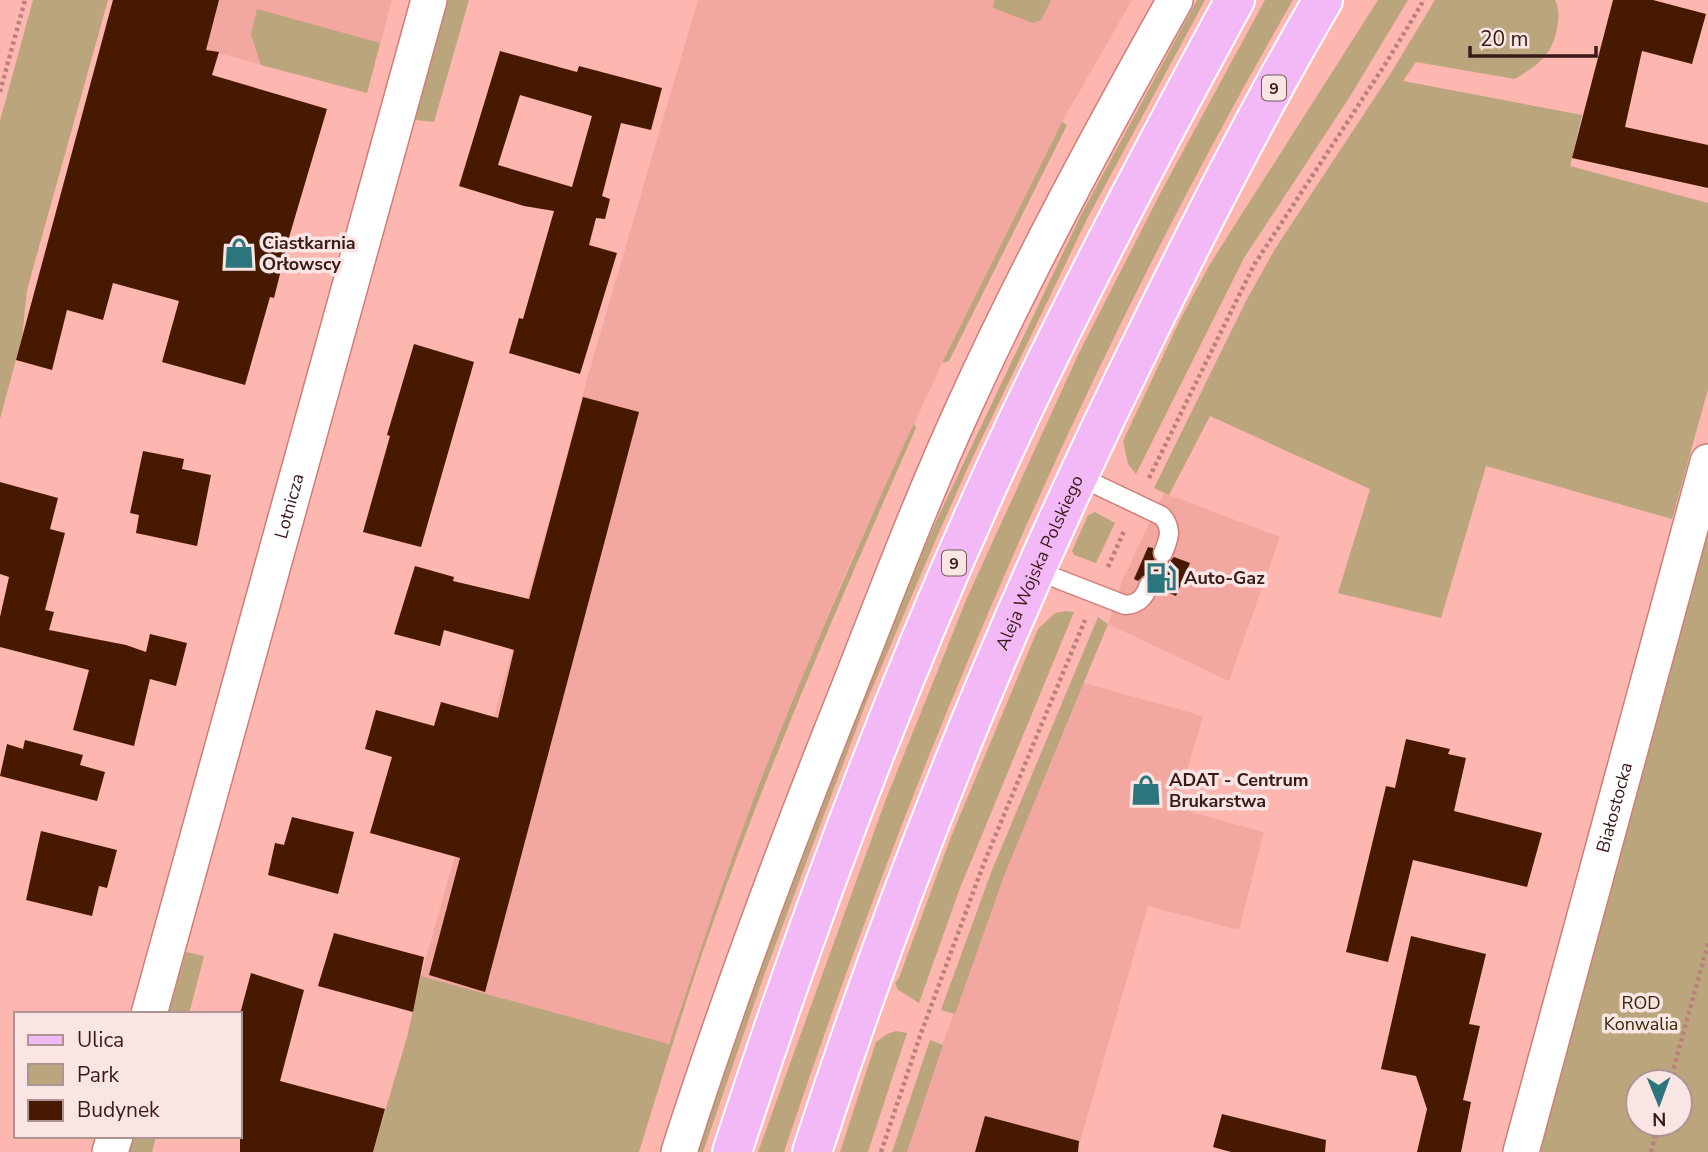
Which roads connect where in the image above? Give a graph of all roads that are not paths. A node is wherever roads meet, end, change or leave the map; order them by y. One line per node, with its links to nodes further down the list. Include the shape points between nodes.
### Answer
1 (429, 0): 10 (street, Lotnicza)
2 (1175, 0): 11 (street, via 1049,234 963,409 804,799)
3 (1235, 0): 12 (main road, 9, via 1074,306 947,579 829,870)
4 (1323, 0): 6 (main road, Aleja Wojska Polskiego / 9, via 1214,199)
5 (1708, 462): 14 (street, Białostocka)
6 (1078, 476): 7 (lane, via 1162,516 1170,538); 8 (main road, Aleja Wojska Polskiego / 9)
7 (1163, 553)
8 (1034, 570): 9 (lane, via 1125,605 1145,597); 13 (main road, Aleja Wojska Polskiego / 9, via 900,900)
9 (1149, 585)
10 (150, 1012)
11 (678, 1152)
12 (732, 1152)
13 (812, 1152)
14 (1521, 1152)

